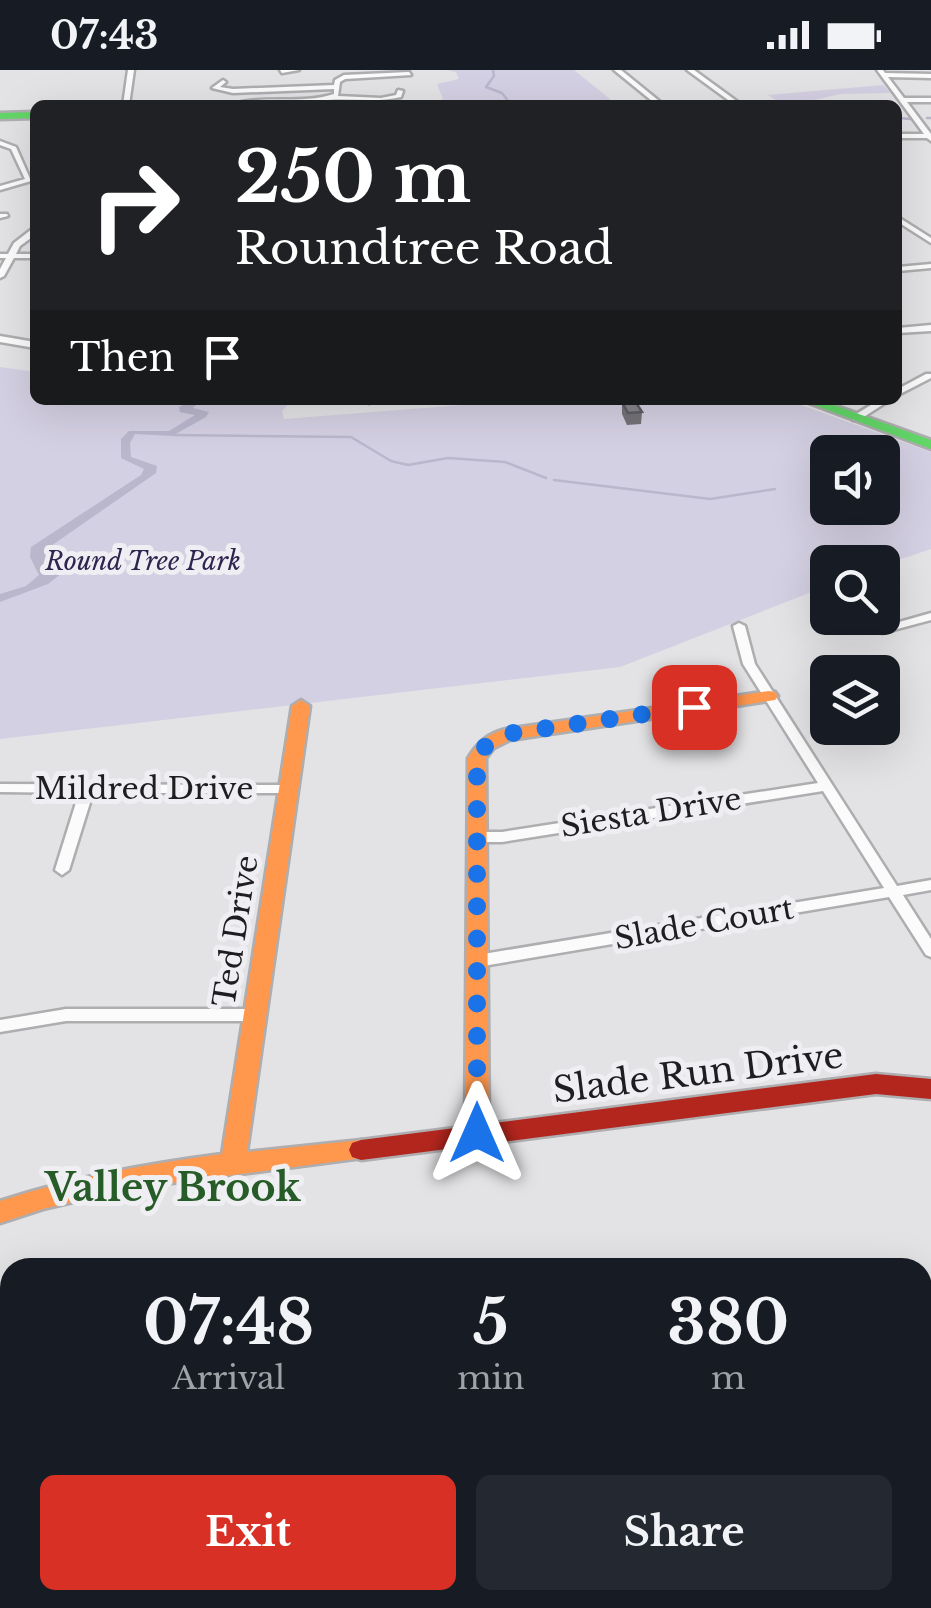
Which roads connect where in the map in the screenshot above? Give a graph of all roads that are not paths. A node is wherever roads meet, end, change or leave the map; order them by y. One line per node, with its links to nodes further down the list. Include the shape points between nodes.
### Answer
1 (131, 70): 14 (street)
2 (296, 70): 5 (street)
3 (618, 70): 16 (street)
4 (690, 70): 17 (street)
5 (284, 71): 10 (street)
6 (882, 72): 8 (street); 18 (street)
7 (409, 74): 11 (street, via 354,74 340,78)
8 (931, 76)
9 (223, 82): 10 (street, via 215,88)
10 (283, 87): 11 (street)
11 (337, 87): 13 (street)
12 (400, 91): 13 (street, via 381,100)
13 (331, 98): 15 (street)
14 (127, 100)
15 (269, 100)
16 (656, 100)
17 (732, 100)
18 (902, 100): 19 (street); 23 (street)
19 (931, 100)
20 (30, 115): 21 (street)
21 (0, 116)
22 (902, 136): 23 (street)
23 (930, 137)
24 (0, 143): 25 (street, via 14,148 30,180)
25 (0, 188)
26 (902, 222): 28 (street)
27 (30, 235): 30 (street)
28 (931, 241)
29 (0, 256): 30 (street)
30 (11, 256): 31 (street); 34 (street)
31 (30, 256)
32 (931, 266): 33 (street)
33 (902, 269)
34 (0, 276)
35 (931, 328): 36 (street)
36 (902, 330)
37 (0, 339): 38 (street)
38 (30, 344)
39 (928, 376): 40 (street)
40 (902, 390)
41 (821, 405): 43 (street)
42 (877, 405): 43 (street)
43 (856, 418): 44 (street)
44 (931, 445)
45 (931, 616): 46 (street)
46 (900, 625)
47 (739, 626): 48 (street, via 742,649)
48 (769, 696): 50 (street); 54 (street, via 495,738 477,758)
49 (301, 706): 53 (street, Ted Drive)
50 (826, 786): 54 (street, Siesta Drive); 57 (street)
51 (0, 788): 52 (street, Mildred Drive)
52 (87, 789): 53 (street, Mildred Drive); 55 (street)
53 (288, 789): 60 (street, Ted Drive)
54 (476, 837): 59 (street)
55 (62, 870)
56 (931, 885): 57 (street, Slade Court)
57 (893, 892): 58 (street); 59 (street, Slade Court)
58 (931, 951)
59 (476, 961): 63 (street)
60 (254, 1015): 61 (street, via 66,1014); 64 (street, Ted Drive)
61 (0, 1026)
62 (931, 1089): 63 (street, Slade Run Drive, via 876,1084)
63 (477, 1133): 64 (street, Slade Run Drive)
64 (233, 1166): 65 (street, Slade Run Drive, via 68,1189)
65 (0, 1212)

